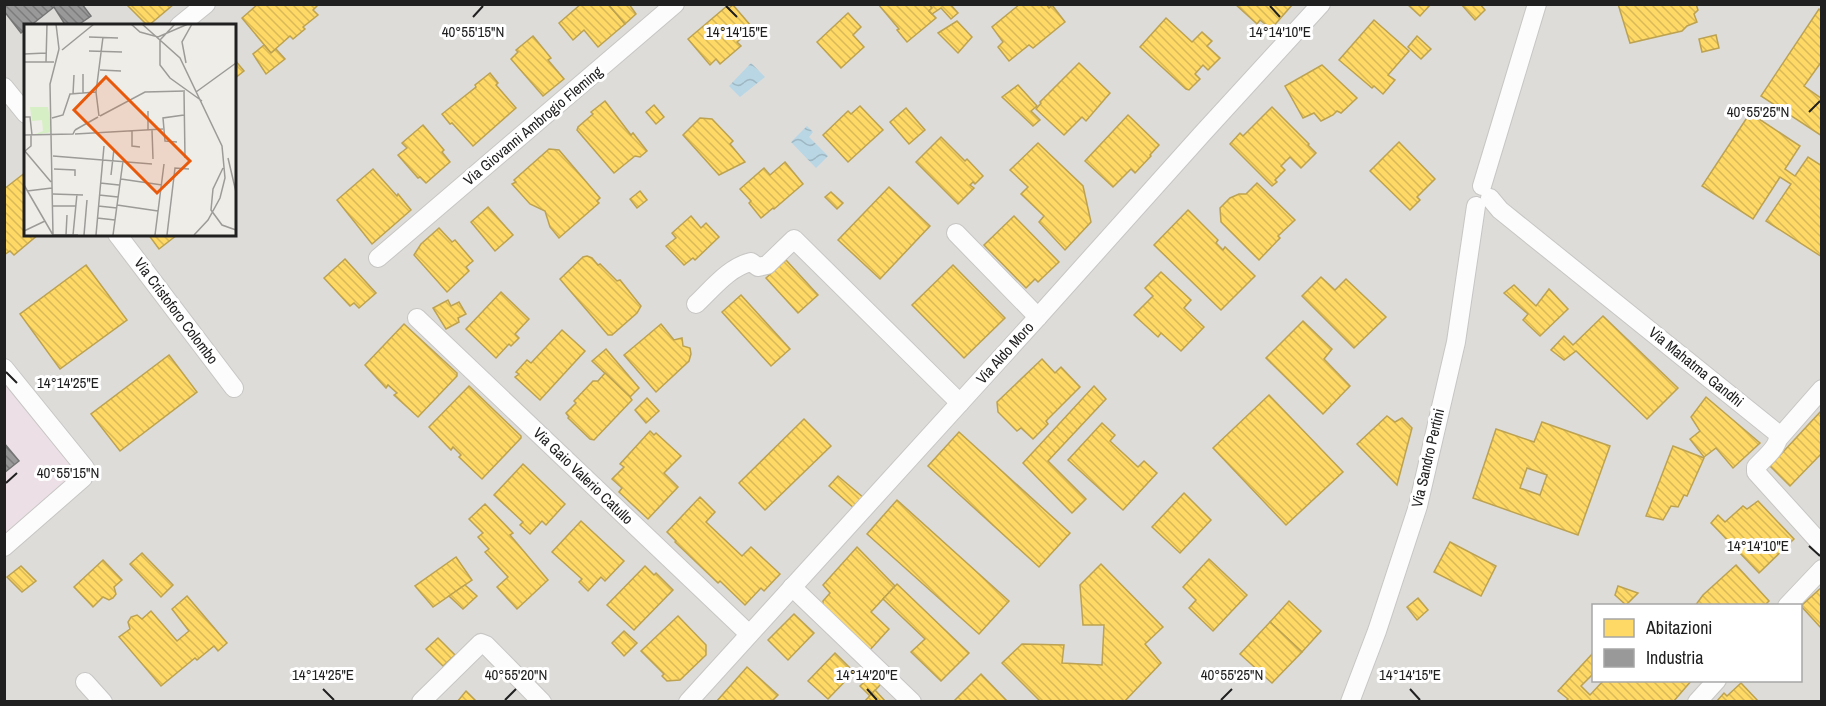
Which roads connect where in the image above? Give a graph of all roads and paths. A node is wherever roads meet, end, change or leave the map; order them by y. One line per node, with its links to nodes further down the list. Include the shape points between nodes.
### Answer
1 (206, 4): 5 (street)
2 (675, 4): 11 (street, Via Giovanni Ambrogio Fleming)
3 (1321, 4): 13 (street, Via Aldo Moro)
4 (1537, 4): 8 (street, Via Sandro Pertini)
5 (181, 24)
6 (4, 87): 7 (street)
7 (24, 112)
8 (1487, 201): 19 (street, Via Mahatma Gandhi, via 1768,425); 33 (street, Via Sandro Pertini, via 1418,506)
9 (956, 233): 13 (street)
10 (119, 236): 16 (street, Via Cristoforo Colombo)
11 (384, 252)
12 (696, 304): 18 (street, via 734,268 751,262 758,267 767,265 794,239)
13 (1038, 317): 18 (street, Via Aldo Moro)
14 (417, 318): 25 (street, Via Gaio Valerio Catullo)
15 (4, 368): 21 (street, via 85,472 83,478)
16 (234, 388)
17 (1821, 389): 19 (street)
18 (960, 403): 23 (street, Via Aldo Moro)
19 (1779, 438): 20 (street, via 1756,472)
20 (1821, 545)
21 (4, 547)
22 (1821, 569): 24 (street)
23 (792, 587): 25 (street, Via Aldo Moro); 32 (street)
24 (1789, 604)
25 (749, 634): 31 (street, Via Aldo Moro)
26 (85, 682): 28 (street)
27 (1716, 682): 34 (street)
28 (103, 702)
29 (421, 702): 30 (street, via 480,643)
30 (542, 702)
31 (688, 702)
32 (912, 702)
33 (1350, 702)
34 (1697, 702)

